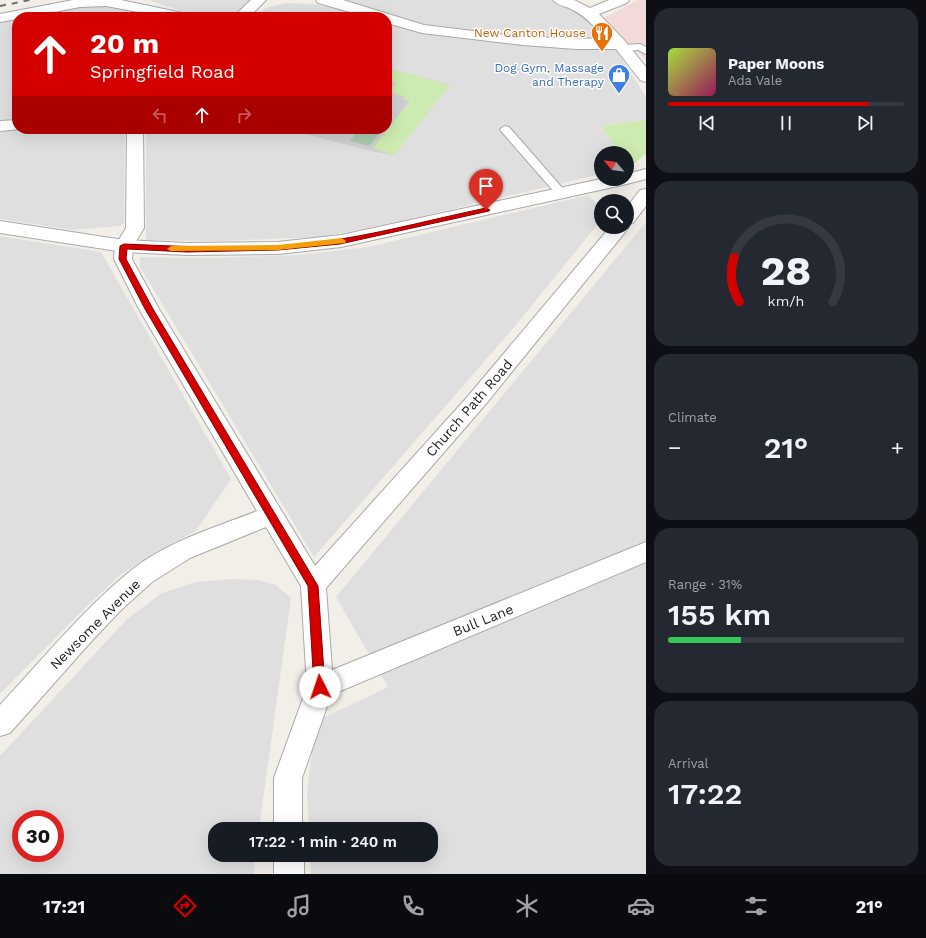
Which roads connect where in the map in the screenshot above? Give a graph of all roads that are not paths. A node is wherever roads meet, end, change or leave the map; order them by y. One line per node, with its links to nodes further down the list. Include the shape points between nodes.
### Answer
1 (259, 0): 7 (street)
2 (323, 0): 8 (street)
3 (560, 0): 9 (street)
4 (622, 0): 9 (street)
5 (32, 12): 6 (street, via 80,3 106,2)
6 (142, 12)
7 (246, 12)
8 (364, 12)
9 (589, 14): 13 (street)
10 (12, 16): 11 (street)
11 (0, 18)
12 (392, 21): 13 (street, via 422,29 523,41)
13 (621, 46): 14 (lane, via 640,46); 15 (street)
14 (646, 51)
15 (646, 77)
16 (12, 125): 17 (street)
17 (0, 126)
18 (505, 130): 23 (lane)
19 (135, 134): 28 (street, via 135,228)
20 (646, 174): 21 (street)
21 (634, 177)
22 (594, 185): 23 (street)
23 (560, 192): 28 (street, via 340,241 278,248 187,249)
24 (646, 194): 25 (street)
25 (634, 210)
26 (0, 227): 28 (street)
27 (614, 234): 31 (street, Church Path Road, via 477,400)
28 (124, 246): 29 (street, via 122,259 149,309)
29 (271, 515): 31 (street); 33 (street, Newsome Avenue, via 182,551 143,575 79,637)
30 (646, 552): 32 (street, Bull Lane)
31 (313, 586): 32 (street)
32 (320, 687): 34 (street, via 288,778)
33 (0, 724)
34 (288, 822)
35 (289, 862): 36 (street)
36 (289, 874)

